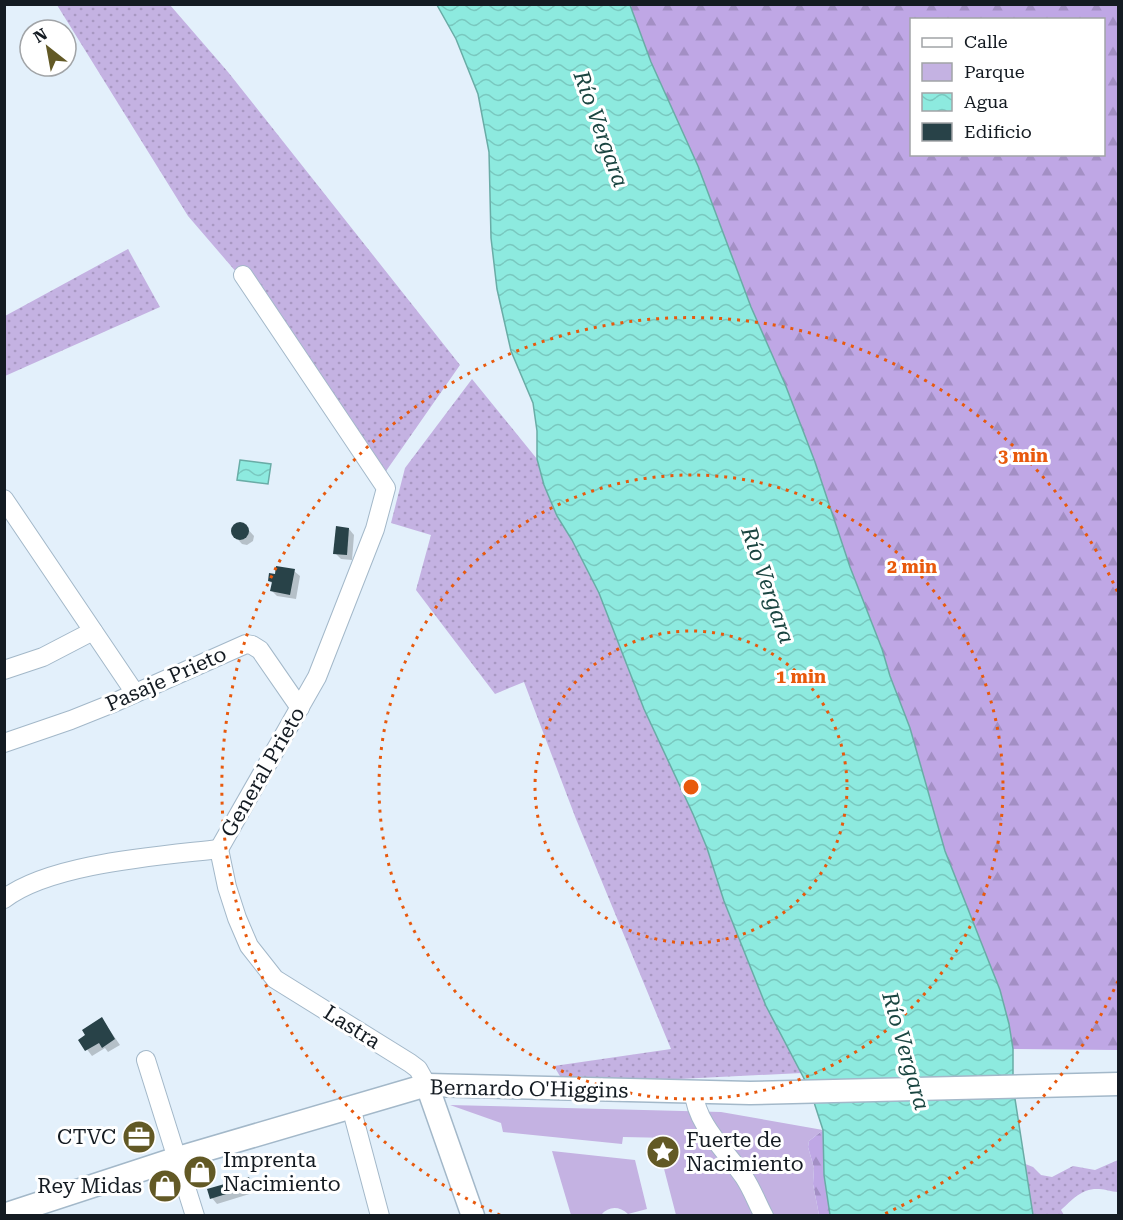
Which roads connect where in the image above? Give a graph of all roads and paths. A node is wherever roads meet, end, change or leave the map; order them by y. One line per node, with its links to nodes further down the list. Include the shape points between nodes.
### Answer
1 (243, 275): 6 (street, General Prieto, via 386,488 375,529 321,666)
2 (4, 500): 3 (street)
3 (93, 631): 4 (street, via 43,657); 5 (street)
4 (4, 670)
5 (135, 693): 6 (street, Pasaje Prieto, via 249,644 260,650); 7 (street, Pasaje Prieto)
6 (300, 708): 8 (street, General Prieto)
7 (4, 743)
8 (219, 849): 9 (street, General Prieto, via 79,870); 12 (street, Lastra, via 237,918 249,946 275,980 411,1063)
9 (6, 890)
10 (146, 1060): 15 (street)
11 (1111, 1084): 13 (main road, Bernardo O'Higgins)
12 (427, 1085): 13 (main road, Bernardo O'Higgins); 14 (main road, Bernardo O'Higgins); 19 (main road, Lastra)
13 (694, 1092): 20 (street, via 694,1104 701,1118 742,1175)
14 (351, 1107): 15 (main road, Bernardo O'Higgins); 18 (street)
15 (178, 1158): 16 (main road, Bernardo O'Higgins); 17 (street)
16 (4, 1215)
17 (195, 1215)
18 (380, 1215)
19 (472, 1215)
20 (764, 1215)

